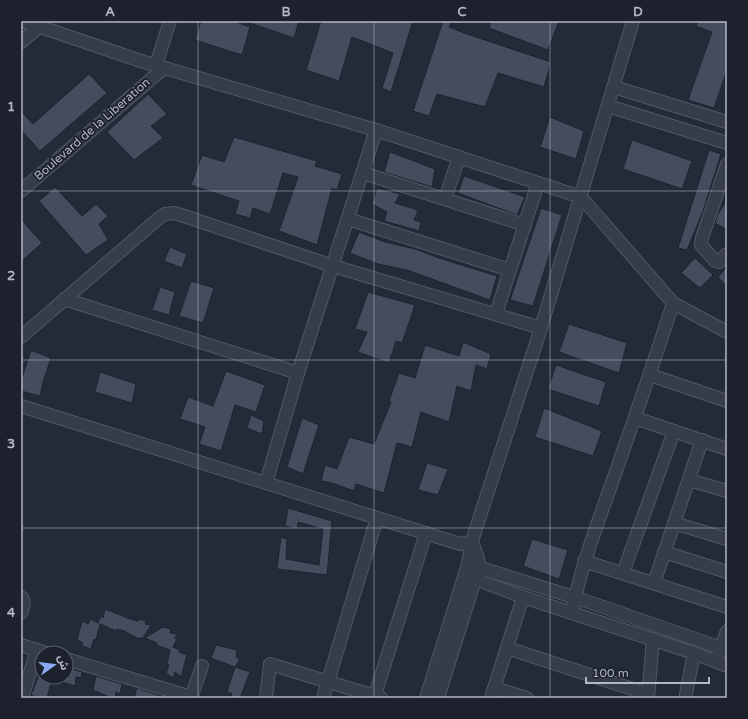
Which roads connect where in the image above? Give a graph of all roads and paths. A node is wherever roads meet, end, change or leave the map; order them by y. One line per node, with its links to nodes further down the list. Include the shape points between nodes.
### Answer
1 (23, 21): 4 (street)
2 (170, 21): 6 (street)
3 (633, 21): 7 (street)
4 (39, 27): 5 (street); 6 (street)
5 (21, 42)
6 (160, 66): 10 (street); 16 (street, Boulevard de la Liberation)
7 (614, 87): 8 (street); 9 (street)
8 (608, 106): 11 (street); 17 (street)
9 (727, 122)
10 (376, 130): 12 (street); 14 (street)
11 (727, 143)
12 (459, 157): 15 (street); 18 (street)
13 (727, 164): 21 (street, via 701,245 719,262)
14 (363, 173): 18 (street); 19 (street)
15 (538, 183): 17 (street); 20 (street)
16 (21, 191)
17 (581, 197): 25 (street); 27 (street)
18 (445, 199): 20 (street)
19 (348, 219): 22 (street); 23 (street)
20 (525, 225): 23 (street)
21 (727, 254)
22 (333, 266): 24 (street, via 170,213 159,218); 26 (street); 30 (street)
23 (510, 270): 26 (street)
24 (64, 299): 29 (street); 30 (street)
25 (674, 303): 28 (street); 31 (street)
26 (496, 314): 27 (street)
27 (541, 328): 45 (street)
28 (727, 332)
29 (21, 337)
30 (298, 373): 39 (street)
31 (650, 374): 32 (street); 34 (street)
32 (727, 401)
33 (21, 406): 39 (street)
34 (635, 418): 35 (street); 47 (street)
35 (674, 431): 36 (street); 50 (street)
36 (702, 440): 37 (street); 38 (street)
37 (727, 449)
38 (689, 480): 40 (street); 42 (street)
39 (266, 482): 41 (street)
40 (727, 492)
41 (378, 518): 43 (street); 69 (street)
42 (674, 523): 44 (street); 46 (street)
43 (426, 533): 45 (street, via 460,544); 72 (street)
44 (727, 539)
45 (472, 541): 48 (street, via 478,558)
46 (664, 552): 49 (street); 51 (street)
47 (584, 561): 50 (street); 54 (street)
48 (472, 571): 53 (street); 54 (street); 77 (street); 78 (street)
49 (727, 572)
50 (623, 573): 51 (street)
51 (654, 583): 55 (street)
52 (21, 597): 56 (street, via 24,600)
53 (523, 597): 57 (street); 61 (street)
54 (575, 597): 57 (street); 62 (street)
55 (727, 607)
56 (21, 612)
57 (572, 613): 59 (street)
58 (727, 631): 62 (street)
59 (653, 639): 64 (street); 71 (street)
60 (21, 645): 63 (street)
61 (507, 648): 70 (street); 71 (street)
62 (724, 649): 66 (street)
63 (34, 650)
64 (694, 653): 66 (street); 80 (street)
65 (74, 661): 74 (street)
66 (721, 664)
67 (202, 666): 74 (street)
68 (34, 669): 73 (street)
69 (328, 681): 72 (street); 75 (street, via 270,664); 76 (street)
70 (493, 693): 79 (street)
71 (648, 696)
72 (377, 697)
73 (22, 698)
74 (191, 698)
75 (266, 698)
76 (323, 698)
77 (426, 698)
78 (438, 698)
79 (527, 698)
80 (686, 698)

